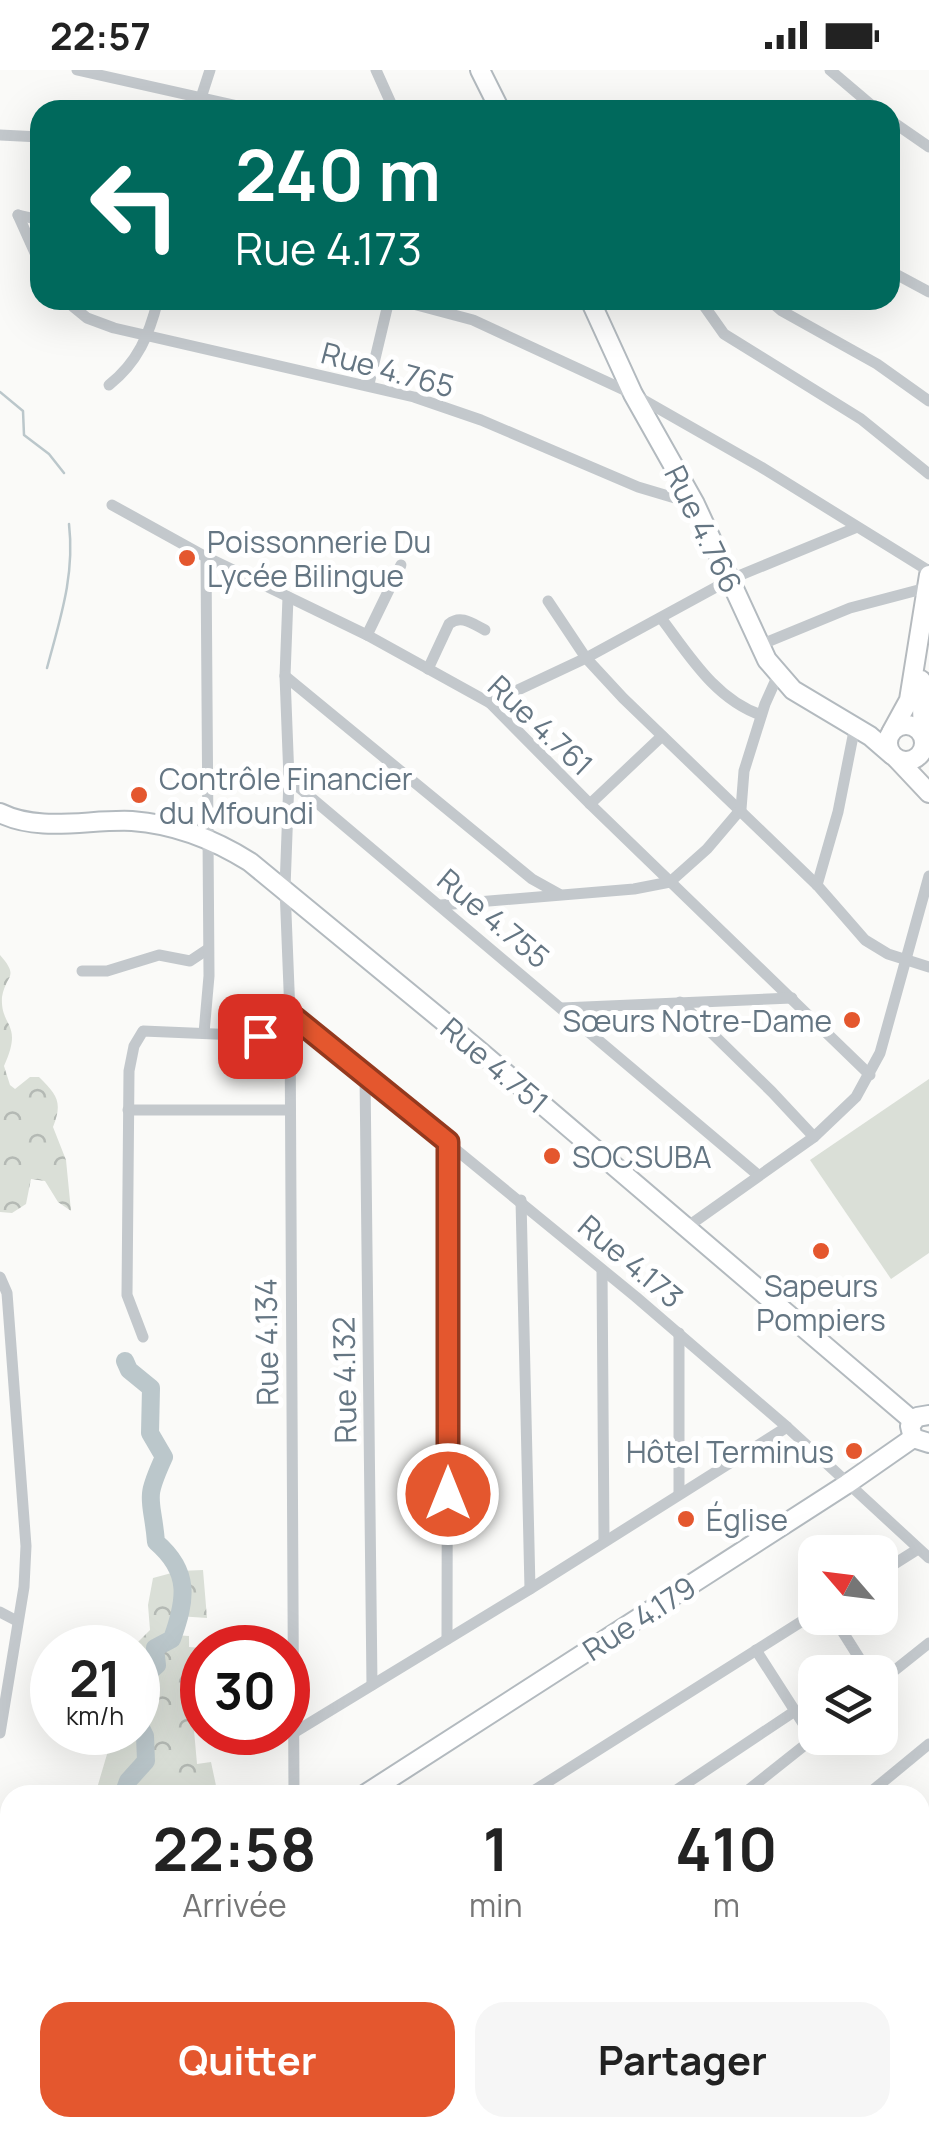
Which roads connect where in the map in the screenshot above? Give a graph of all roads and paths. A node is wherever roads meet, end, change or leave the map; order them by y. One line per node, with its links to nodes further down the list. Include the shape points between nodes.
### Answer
1 (77, 70): 6 (street)
2 (210, 70): 7 (street)
3 (376, 70): 8 (street)
4 (830, 70): 10 (street)
5 (481, 71): 9 (main road)
6 (181, 100)
7 (200, 100)
8 (390, 100)
9 (495, 100)
10 (865, 100)
11 (900, 127): 14 (street)
12 (0, 135): 13 (street)
13 (30, 137)
14 (929, 147)
15 (30, 218): 16 (street, via 18,215)
16 (30, 242)
17 (900, 277): 18 (street)
18 (929, 292)
19 (77, 310): 26 (street, Rue 4.765, via 114,328)
20 (156, 310): 26 (street)
21 (387, 310): 27 (street)
22 (436, 310): 29 (street, via 473,320)
23 (597, 310): 29 (main road, Rue 4.766)
24 (707, 310): 31 (street, via 724,334 861,419)
25 (780, 310): 30 (street)
26 (150, 334): 27 (street, Rue 4.765); 28 (street)
27 (369, 384): 32 (street, Rue 4.765, via 481,420)
28 (109, 385)
29 (633, 394): 32 (main road, Rue 4.766); 34 (street)
30 (929, 402)
31 (929, 474)
32 (694, 504): 38 (main road, Rue 4.766)
33 (112, 505): 35 (street, Rue 4.761)
34 (856, 528): 37 (street); 38 (street)
35 (206, 557): 39 (street, Rue 4.761); 64 (street)
36 (401, 565): 44 (street)
37 (928, 578): 45 (street); 54 (main road, via 908,700)
38 (730, 579): 42 (street); 45 (main road, Rue 4.766)
39 (288, 597): 44 (street, Rue 4.761); 48 (street, Rue 4.134)
40 (548, 601): 46 (street)
41 (929, 613): 50 (main road, via 922,646)
42 (660, 618): 46 (street); 52 (street, via 724,694)
43 (485, 630): 47 (street, via 455,620)
44 (367, 635): 47 (street, Rue 4.761)
45 (760, 645): 49 (main road, Rue 4.766)
46 (586, 658): 51 (street); 55 (street)
47 (428, 668): 51 (street, Rue 4.761)
48 (285, 676): 58 (street, Rue 4.134); 69 (street)
49 (778, 676): 52 (street); 53 (main road, Rue 4.766)
50 (925, 700): 56 (main road)
51 (490, 703): 61 (street, Rue 4.761)
52 (761, 715): 62 (street)
53 (855, 726): 54 (main road, Rue 4.766); 57 (main road, Rue 4.766); 67 (street)
54 (892, 730): 56 (main road, via 909,724); 57 (main road, via 888,746)
55 (662, 736): 61 (street); 62 (street)
56 (925, 737): 57 (main road, via 912,760); 59 (main road)
57 (895, 757): 60 (main road, Rue 4.766)
58 (289, 779): 68 (street, Rue 4.134); 70 (street, Rue 4.755)
59 (929, 779)
60 (929, 793)
61 (590, 804): 66 (street, Rue 4.761)
62 (741, 809): 66 (street); 67 (street)
63 (0, 813): 64 (main road, Rue 4.751, via 28,824 134,821)
64 (209, 840): 68 (main road, Rue 4.751); 71 (street)
65 (929, 876): 72 (street)
66 (670, 882): 69 (street); 75 (street, Rue 4.761)
67 (817, 886): 72 (street, via 865,940)
68 (285, 888): 78 (street, Rue 4.134); 89 (main road, Rue 4.751)
69 (560, 895): 70 (street)
70 (442, 905): 77 (street, Rue 4.755)
71 (208, 948): 74 (street, via 190,961 159,955 107,971); 79 (street)
72 (908, 962): 73 (street); 82 (street)
73 (929, 968)
74 (82, 971)
75 (792, 998): 76 (street); 82 (street, Rue 4.761)
76 (680, 1002): 77 (street); 85 (street)
77 (562, 1008): 87 (street, Rue 4.755)
78 (290, 1014): 80 (street, Rue 4.134); 81 (street, Rue 4.173)
79 (204, 1033): 80 (street); 83 (street, via 143,1030 129,1070)
80 (288, 1037): 84 (street, Rue 4.134)
81 (365, 1075): 86 (street, Rue 4.173); 111 (street, Rue 4.132)
82 (870, 1075): 85 (street)
83 (128, 1110): 84 (street); 93 (street, via 127,1295)
84 (289, 1110): 106 (street, Rue 4.134)
85 (814, 1138): 87 (street)
86 (448, 1142): 88 (street, Rue 4.173); 107 (street)
87 (758, 1175): 89 (street)
88 (521, 1200): 90 (street, Rue 4.173); 102 (street)
89 (687, 1227): 95 (main road, Rue 4.751)
90 (602, 1270): 92 (street, Rue 4.173); 98 (street)
91 (0, 1277): 104 (street, via 7,1292 26,1546)
92 (679, 1333): 94 (street, Rue 4.173); 97 (street)
93 (143, 1337)
94 (787, 1426): 96 (street, Rue 4.173); 97 (street)
95 (921, 1429): 96 (main road, Rue 4.179)
96 (847, 1484): 99 (street, Rue 4.173); 120 (main road, Rue 4.179)
97 (679, 1493): 98 (street)
98 (604, 1540): 102 (street)
99 (918, 1549): 100 (street, Rue 4.173); 101 (street)
100 (929, 1558)
101 (898, 1561)
102 (530, 1589): 107 (street)
103 (0, 1612): 104 (street)
104 (17, 1621): 115 (street)
105 (798, 1624): 109 (street)
106 (295, 1625)
107 (447, 1639): 111 (street)
108 (929, 1644): 110 (street)
109 (756, 1650): 112 (street); 121 (street)
110 (898, 1668)
111 (372, 1685): 114 (street)
112 (795, 1711): 113 (street); 122 (street)
113 (798, 1715)
114 (310, 1723)
115 (0, 1733)
116 (929, 1744): 124 (street)
117 (798, 1751): 123 (street)
118 (295, 1755): 119 (street, Rue 4.134)
119 (294, 1785)
120 (380, 1785)
121 (543, 1785)
122 (684, 1785)
123 (755, 1785)
124 (879, 1785)

